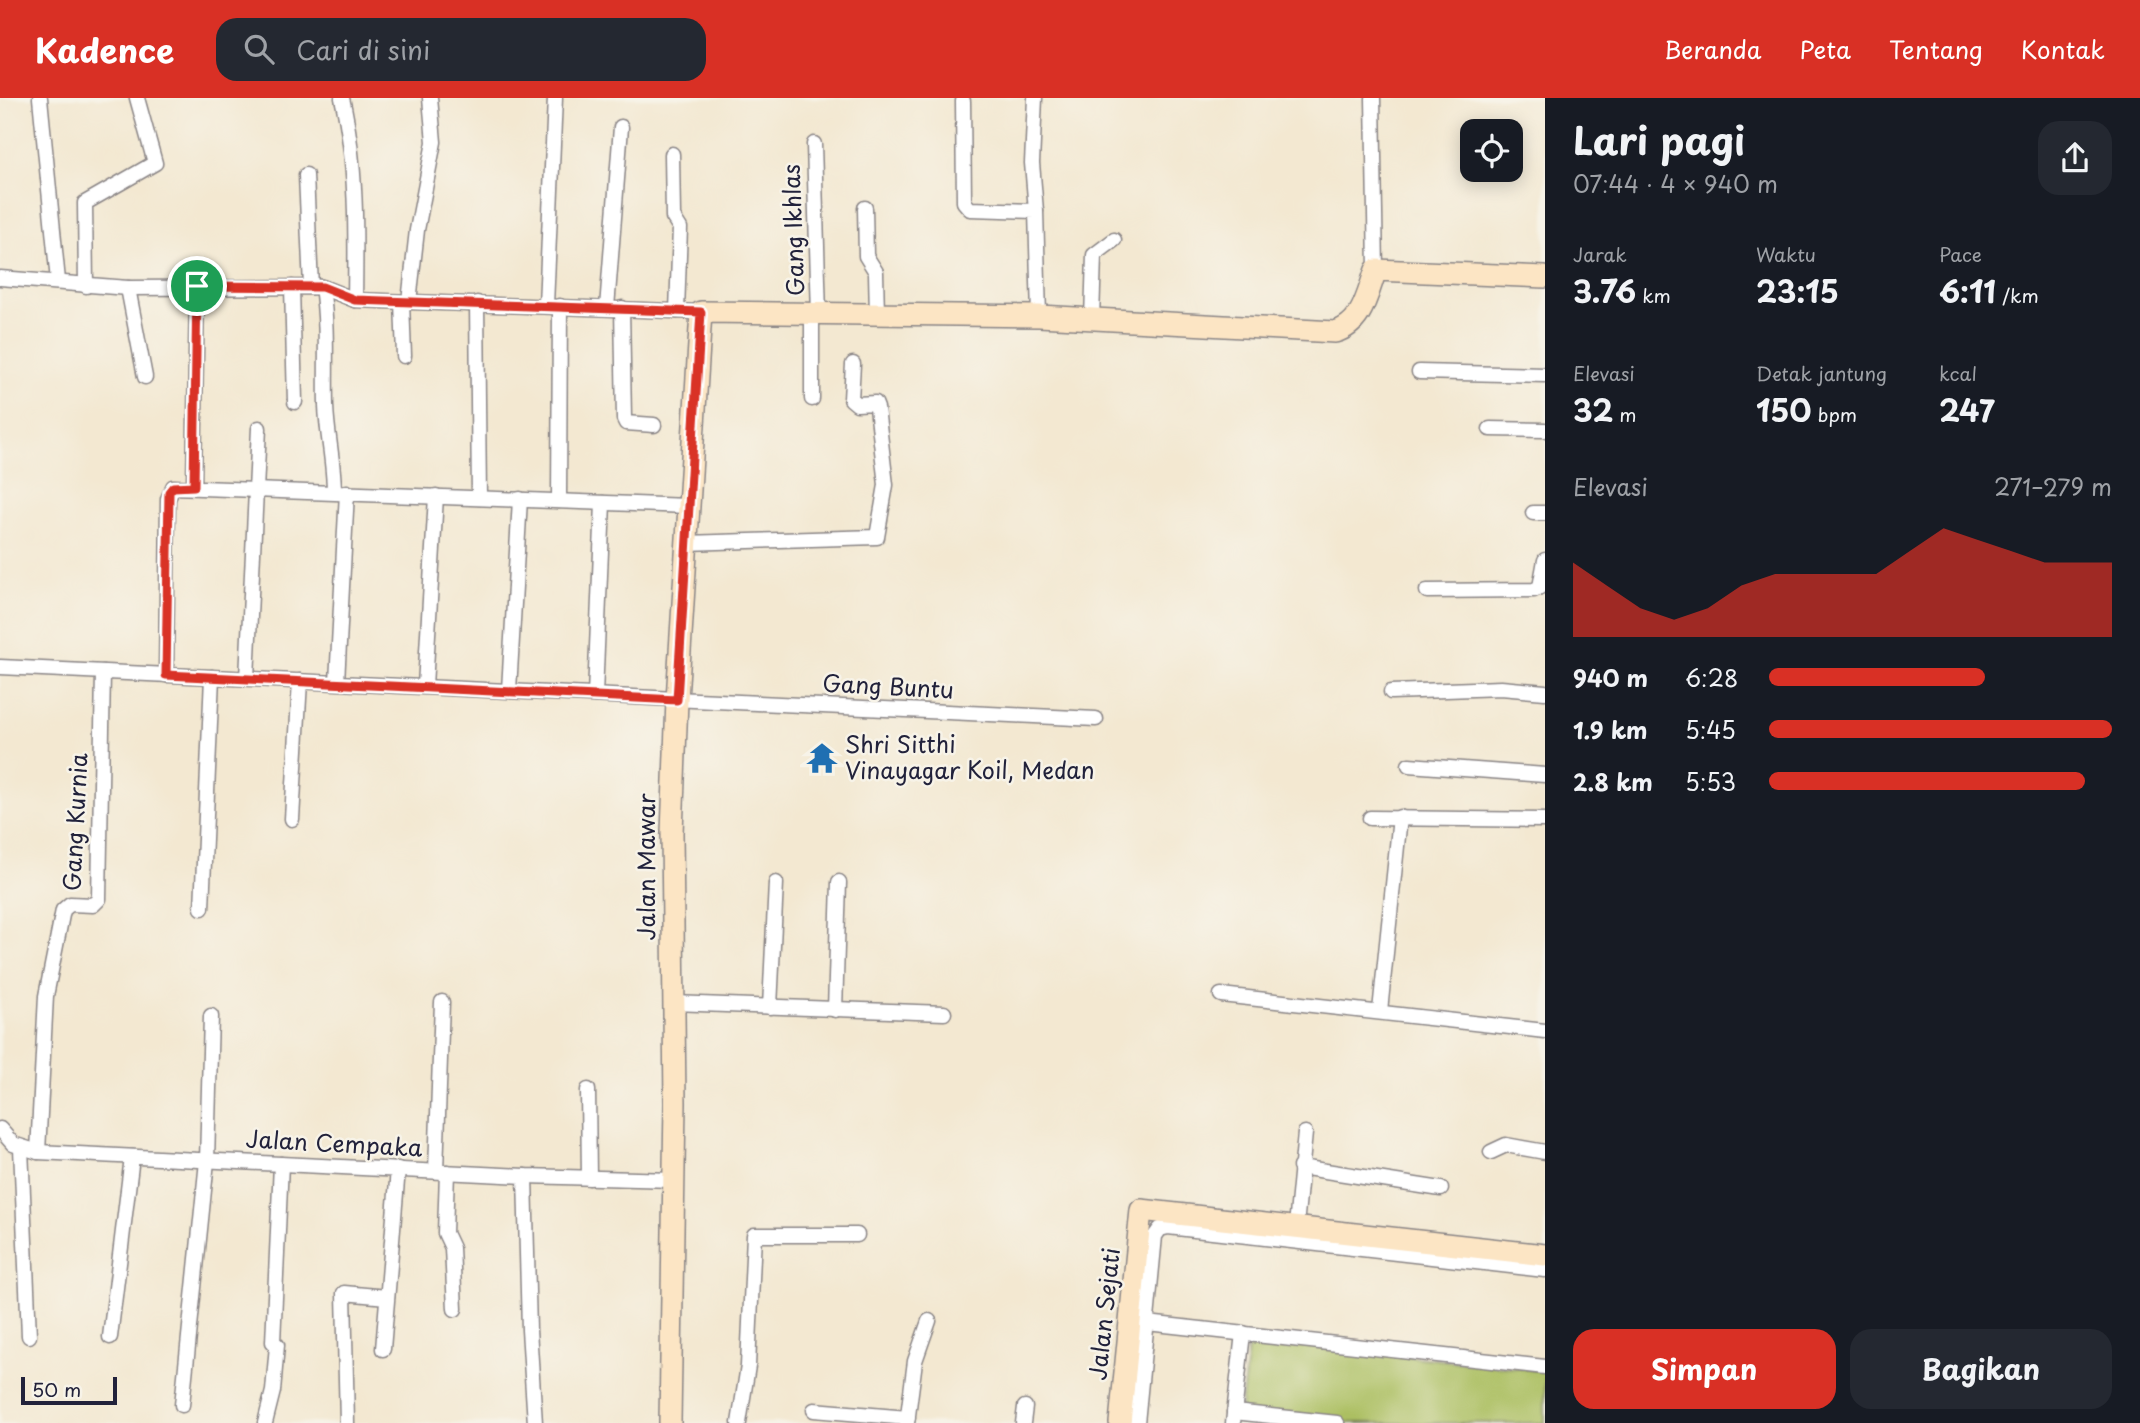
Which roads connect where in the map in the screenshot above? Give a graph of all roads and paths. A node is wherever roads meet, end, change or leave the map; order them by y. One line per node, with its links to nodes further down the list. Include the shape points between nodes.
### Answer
1 (40, 98): 19 (street)
2 (137, 98): 20 (street, via 155,163 85,203)
3 (342, 98): 25 (street, via 352,173)
4 (430, 98): 26 (street, via 434,142)
5 (555, 98): 28 (street)
6 (1035, 98): 14 (street, via 1032,163)
7 (1373, 98): 16 (street)
8 (963, 101): 14 (street, via 966,206)
9 (621, 127): 29 (street)
10 (814, 144): 32 (street, Gang Ikhlas)
11 (672, 154): 30 (street, via 673,217 680,228)
12 (306, 175): 23 (street)
13 (865, 208): 33 (street, via 866,256 876,272)
14 (1036, 211): 34 (street)
15 (1114, 240): 35 (street, via 1094,255)
16 (1376, 270): 17 (street); 35 (street, via 1359,317 1335,332)
17 (1545, 277)
18 (0, 278): 19 (street)
19 (58, 281): 20 (street)
20 (86, 286): 24 (street)
21 (197, 286): 22 (street); 24 (street); 47 (street)
22 (292, 287): 23 (street); 42 (street)
23 (316, 287): 25 (street); 49 (street, via 328,345 326,404)
24 (128, 288): 40 (street)
25 (355, 300): 26 (street)
26 (406, 302): 27 (street); 36 (street)
27 (477, 303): 28 (street); 51 (street)
28 (553, 305): 29 (street); 53 (street)
29 (614, 308): 30 (street); 43 (street, via 624,419 626,423)
30 (677, 311): 31 (street)
31 (701, 312): 32 (street); 55 (street, Jalan Mawar)
32 (815, 315): 33 (street); 41 (street, Gang Ikhlas)
33 (877, 316): 34 (street)
34 (1038, 316): 35 (street)
35 (1092, 319)
36 (404, 356)
37 (853, 364): 56 (street, via 851,399 858,404 875,403 877,408 886,485 877,537)
38 (1419, 372): 39 (street)
39 (1545, 375)
40 (145, 377)
41 (812, 399)
42 (295, 402)
43 (654, 425)
44 (259, 428): 48 (street)
45 (1490, 429): 46 (street)
46 (1545, 430)
47 (194, 486): 48 (street); 61 (street, via 170,489)
48 (258, 488): 49 (street); 63 (street)
49 (341, 492): 50 (street); 65 (street)
50 (436, 496): 51 (street); 66 (street)
51 (479, 498): 52 (street)
52 (520, 499): 53 (street); 67 (street)
53 (559, 501): 54 (street)
54 (603, 503): 55 (street); 70 (street)
55 (688, 506): 56 (street, Jalan Mawar)
56 (686, 543): 71 (street, Jalan Mawar)
57 (1545, 560): 58 (street, via 1540,587 1534,590)
58 (1427, 591)
59 (0, 667): 60 (street, Gang Buntu)
60 (103, 672): 61 (street, Gang Buntu); 95 (street, Gang Kurnia, via 99,899 93,905 69,904 63,910 48,980)
61 (166, 675): 62 (street, Gang Buntu)
62 (212, 677): 63 (street, Gang Buntu); 81 (street)
63 (247, 678): 64 (street, Gang Buntu)
64 (300, 681): 65 (street, Gang Buntu); 77 (street)
65 (337, 682): 66 (street, Gang Buntu)
66 (425, 686): 67 (street, Gang Buntu)
67 (509, 690): 70 (street, Gang Buntu)
68 (1391, 692): 69 (street, via 1501,688)
69 (1545, 692)
70 (594, 695): 71 (street, Gang Buntu)
71 (677, 700): 72 (street, Gang Buntu); 84 (street, Jalan Mawar)
72 (1096, 719)
73 (1409, 765): 74 (street)
74 (1545, 775)
75 (1400, 817): 76 (street); 78 (street); 87 (street)
76 (1370, 818)
77 (292, 819)
78 (1545, 820)
79 (839, 882): 86 (street)
80 (776, 883): 85 (street)
81 (202, 908)
82 (1221, 995): 87 (street)
83 (442, 1002): 103 (street)
84 (673, 1003): 85 (street); 106 (street, Jalan Mawar)
85 (770, 1007): 86 (street)
86 (835, 1010): 88 (street)
87 (1380, 1011): 90 (street)
88 (944, 1013)
89 (211, 1016): 99 (street)
90 (1545, 1031)
91 (588, 1090): 105 (street)
92 (0, 1129): 94 (street, Jalan Cempaka)
93 (1305, 1133): 101 (street)
94 (21, 1148): 95 (street, Jalan Cempaka); 117 (street)
95 (38, 1152): 98 (street, Jalan Cempaka)
96 (1491, 1152): 97 (street, via 1506,1145)
97 (1545, 1152)
98 (132, 1157): 99 (street, Jalan Cempaka); 118 (street)
99 (207, 1161): 100 (street, Jalan Cempaka); 121 (street)
100 (281, 1164): 102 (street, Jalan Cempaka); 126 (street, via 273,1342 277,1345 276,1371)
101 (1300, 1167): 107 (street); 108 (street)
102 (398, 1169): 103 (street, Jalan Cempaka); 112 (street)
103 (441, 1172): 104 (street, Jalan Cempaka); 113 (street)
104 (525, 1176): 105 (street, Jalan Cempaka); 128 (street)
105 (589, 1178): 106 (street, Jalan Cempaka)
106 (674, 1180): 129 (street, Jalan Mawar)
107 (1441, 1189)
108 (1296, 1226): 110 (street); 132 (street, Jalan Sejati, via 1141,1210)
109 (857, 1235): 130 (street, via 754,1235 748,1366)
110 (1545, 1255)
111 (1545, 1270): 115 (street, via 1164,1228 1155,1237)
112 (387, 1297): 119 (street); 127 (street, via 344,1293)
113 (456, 1309)
114 (929, 1321): 125 (street, via 915,1362)
115 (1147, 1323): 116 (street); 133 (street)
116 (1243, 1333): 120 (street); 124 (street)
117 (29, 1336)
118 (110, 1337)
119 (383, 1349)
120 (1545, 1367)
121 (183, 1405)
122 (1025, 1407): 131 (street)
123 (814, 1410): 125 (street)
124 (1233, 1418): 134 (street)
125 (908, 1420)
126 (265, 1423)
127 (347, 1423)
128 (535, 1423)
129 (670, 1423)
130 (739, 1423)
131 (1023, 1423)
132 (1121, 1423)
133 (1137, 1423)
134 (1337, 1423)

